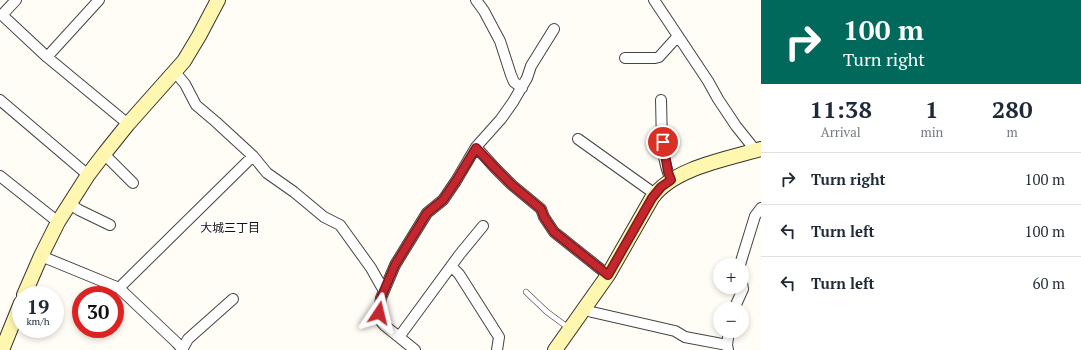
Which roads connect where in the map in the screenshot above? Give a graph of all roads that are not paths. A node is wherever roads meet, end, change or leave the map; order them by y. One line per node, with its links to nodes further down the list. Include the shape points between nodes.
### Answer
1 (16, 0): 8 (street, via 2,15)
2 (99, 0): 8 (street)
3 (218, 0): 10 (street, via 188,55)
4 (476, 0): 11 (street, via 500,42 514,82)
5 (654, 0): 7 (street)
6 (554, 29): 11 (street, via 531,66)
7 (678, 36): 9 (street, via 659,57); 17 (street, via 736,126)
8 (48, 57): 14 (street)
9 (625, 58)
10 (175, 72): 14 (street); 19 (street, via 196,105)
11 (522, 88): 16 (street, via 501,119)
12 (0, 100): 20 (street)
13 (661, 100): 22 (street, via 663,142)
14 (128, 124): 18 (street)
15 (578, 139): 24 (street)
16 (476, 148): 33 (street, via 512,185 541,209 554,232); 37 (street, via 443,200 427,213 395,265)
17 (759, 150): 22 (street, via 698,167)
18 (104, 154): 20 (street); 23 (street)
19 (253, 156): 36 (street); 37 (street, via 267,173 324,217 340,225 372,268)
20 (88, 175): 25 (street)
21 (0, 176): 27 (street)
22 (671, 180): 24 (street)
23 (133, 183)
24 (655, 194): 33 (street)
25 (70, 204): 27 (street); 28 (street)
26 (761, 208): 31 (street, via 755,216)
27 (58, 222): 30 (street)
28 (110, 225)
29 (483, 226): 32 (street)
30 (41, 256): 34 (street); 35 (street)
31 (742, 258)
32 (452, 266): 44 (street); 49 (street, via 499,337)
33 (608, 275): 41 (street)
34 (28, 286)
35 (114, 286)
36 (121, 286)
37 (384, 291): 44 (street, via 381,298 380,320)
38 (526, 292): 43 (lane)
39 (124, 293): 47 (street)
40 (233, 299): 47 (street, via 188,339)
41 (584, 308): 43 (street); 45 (street)
42 (12, 325): 46 (street)
43 (570, 329): 50 (street)
44 (399, 337): 48 (street)
45 (728, 347)
46 (2, 350)
47 (183, 350)
48 (415, 350)
49 (497, 350)
50 (555, 350)

